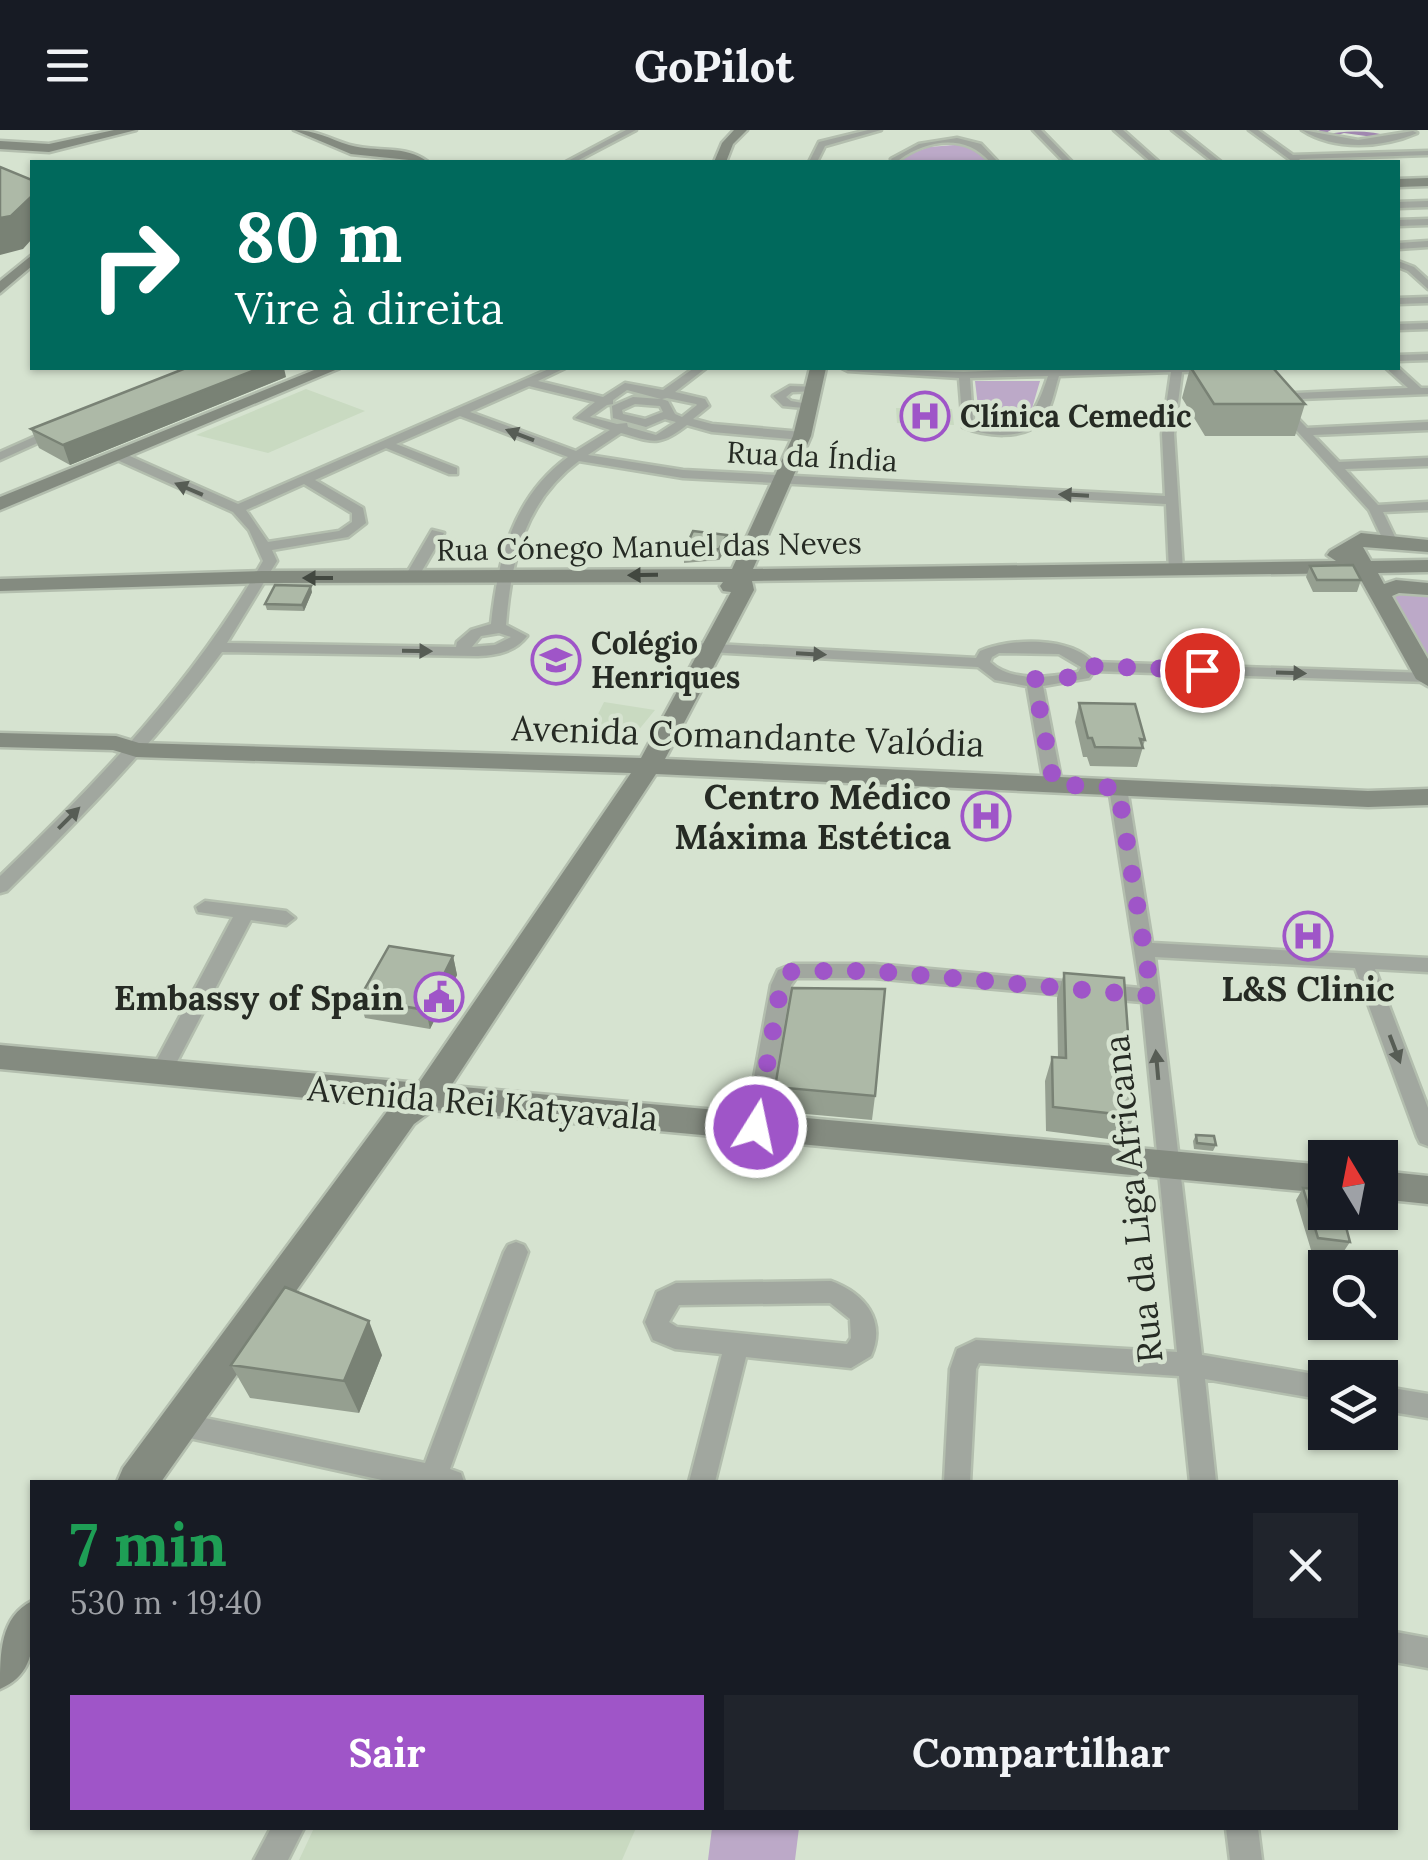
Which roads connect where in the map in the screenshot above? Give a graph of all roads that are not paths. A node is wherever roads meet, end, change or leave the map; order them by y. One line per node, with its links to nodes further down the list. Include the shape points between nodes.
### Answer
1 (130, 130): 17 (main road)
2 (324, 130): 12 (main road)
3 (632, 130): 23 (street)
4 (741, 130): 24 (main road)
5 (878, 130): 25 (street, via 822,144)
6 (1037, 130): 28 (street)
7 (1118, 130): 29 (street)
8 (1176, 130): 30 (street)
9 (1254, 130): 31 (street)
10 (1306, 130): 13 (street, via 1330,141)
11 (1402, 130): 13 (street)
12 (304, 132): 22 (main road, via 351,150)
13 (1413, 132): 14 (street)
14 (1428, 136)
15 (922, 137): 16 (street)
16 (937, 144): 26 (street); 27 (street, via 978,144)
17 (57, 146): 19 (main road); 21 (main road)
18 (0, 149): 19 (main road)
19 (27, 149): 21 (main road, via 41,151)
20 (1428, 152): 31 (street)
21 (44, 159)
22 (418, 160)
23 (574, 160)
24 (721, 160)
25 (814, 160)
26 (898, 160)
27 (992, 160)
28 (1066, 160)
29 (1153, 160)
30 (1214, 160)
31 (1295, 160)
32 (30, 162): 33 (main road)
33 (24, 164)
34 (1400, 184): 35 (main road)
35 (1426, 186)
36 (1428, 204): 37 (street)
37 (1400, 205)
38 (1428, 222): 39 (street)
39 (1400, 223)
40 (1428, 244): 41 (street)
41 (1400, 246)
42 (30, 250): 47 (main road)
43 (30, 261): 50 (main road)
44 (1400, 265): 46 (street)
45 (1428, 268): 46 (street)
46 (1411, 269): 49 (street)
47 (0, 278)
48 (1402, 282): 49 (street)
49 (1426, 285)
50 (0, 290)
51 (1400, 300): 52 (street)
52 (1428, 300)
53 (1428, 326): 54 (street)
54 (1400, 328)
55 (1428, 356): 56 (street)
56 (1400, 358)
57 (327, 370): 83 (main road)
58 (555, 370): 66 (street)
59 (698, 370): 68 (street)
60 (818, 370): 80 (main road)
61 (887, 370): 65 (street)
62 (1055, 370): 65 (street); 65 (street, via 1033,426 1002,431 967,424)
63 (1177, 370): 90 (street, via 1168,434)
64 (1395, 370): 67 (street)
65 (964, 374)
66 (528, 382): 69 (street); 72 (street)
67 (1423, 390): 70 (street); 79 (street, via 1272,397)
68 (661, 397): 69 (street, via 624,386); 71 (street); 73 (street); 74 (street, via 703,404)
69 (602, 400): 71 (street); 78 (street, via 581,418)
70 (1428, 400)
71 (620, 404): 75 (street, via 617,416)
72 (460, 412): 81 (street); 84 (street, Rua da Índia, one-way to 72)
73 (667, 416): 74 (street); 75 (street)
74 (684, 421): 78 (street, via 656,439); 80 (street)
75 (628, 422): 78 (street)
76 (68, 426): 82 (street)
77 (1428, 426): 79 (street)
78 (616, 430): 84 (street)
79 (1304, 432): 86 (street)
80 (802, 436): 88 (main road)
81 (388, 445): 87 (street); 89 (street)
82 (0, 456)
83 (118, 456): 91 (main road); 93 (street, one-way to 83)
84 (580, 457): 88 (street, Rua da Índia, via 683,474); 106 (street, via 547,481)
85 (1428, 462): 86 (street)
86 (1334, 466): 94 (street)
87 (453, 471)
88 (782, 479): 90 (street, Rua da Índia, one-way to 88); 104 (main road)
89 (306, 480): 93 (street); 99 (street, via 352,506 358,522 342,534)
90 (1171, 500): 103 (street)
91 (0, 504)
92 (1428, 506): 94 (street)
93 (238, 509): 99 (street)
94 (1375, 509): 96 (street)
95 (437, 533): 107 (street)
96 (1389, 539): 97 (main road); 98 (main road)
97 (1351, 544): 101 (main road); 102 (main road, via 1328,561)
98 (1420, 545): 100 (main road)
99 (265, 547): 105 (street, via 270,561)
100 (1428, 566): 101 (main road, Rua Cónego Manuel das Neves)
101 (1364, 567): 102 (main road, Rua Cónego Manuel das Neves); 110 (main road)
102 (1299, 569): 103 (main road, Rua Cónego Manuel das Neves)
103 (1176, 570): 104 (main road, Rua Cónego Manuel das Neves)
104 (740, 574): 106 (main road, Rua Cónego Manuel das Neves, one-way to 106); 113 (main road, via 743,590)
105 (262, 577): 107 (main road, Rua Cónego Manuel das Neves, one-way to 105); 108 (main road, Rua Cónego Manuel das Neves); 112 (street)
106 (502, 577): 107 (main road, Rua Cónego Manuel das Neves); 111 (street)
107 (411, 578)
108 (0, 585)
109 (1428, 589): 110 (main road, via 1396,586)
110 (1380, 595): 117 (main road)
111 (498, 627): 114 (street, via 465,638 464,648); 114 (street, via 516,631 518,639)
112 (215, 647): 114 (street, one-way to 114); 120 (street)
113 (705, 649): 115 (street, one-way to 115); 122 (main road)
114 (472, 652)
115 (982, 663): 116 (street, via 997,648 1062,650); 118 (street, via 1001,677)
116 (1089, 666): 117 (street, one-way to 117); 118 (street, via 1077,677)
117 (1428, 678)
118 (1034, 679): 123 (street)
119 (0, 740): 120 (main road, Avenida Comandante Valódia, via 116,743)
120 (130, 749): 121 (main road, Avenida Comandante Valódia); 122 (main road, Avenida Comandante Valódia); 128 (street, one-way to 120)
121 (0, 750)
122 (638, 766): 123 (main road, Avenida Comandante Valódia); 138 (main road)
123 (1054, 784): 124 (main road, Avenida Comandante Valódia)
124 (1118, 788): 126 (main road, Avenida Comandante Valódia); 132 (street, Rua da Liga Africana)
125 (1428, 797): 126 (main road, Avenida Comandante Valódia)
126 (1368, 799): 127 (main road, Avenida Comandante Valódia)
127 (1428, 806)
128 (0, 887)
129 (204, 907): 130 (street)
130 (245, 913): 131 (street); 137 (street)
131 (286, 918)
132 (1146, 950): 133 (street); 135 (street, Rua da Liga Africana)
133 (1362, 960): 134 (street); 140 (street, one-way to 140)
134 (1428, 965)
135 (1152, 996): 139 (street, via 793,971 785,975 787,1002); 141 (street, Rua da Liga Africana, one-way to 135)
136 (0, 1057): 137 (main road, Avenida Rei Katyavala)
137 (161, 1074): 138 (main road, Avenida Rei Katyavala)
138 (411, 1102): 139 (main road, Avenida Rei Katyavala); 151 (main road)
139 (756, 1127): 141 (main road, Avenida Rei Katyavala)
140 (1428, 1137)
141 (1166, 1162): 142 (main road, Avenida Rei Katyavala); 147 (street, Rua da Liga Africana)
142 (1308, 1177)
143 (1398, 1187): 144 (main road)
144 (1428, 1190)
145 (516, 1252): 153 (street)
146 (736, 1347): 146 (street, via 851,1356 862,1348 866,1332 856,1306 831,1292 676,1294 658,1312 662,1332 675,1338); 154 (street)
147 (1190, 1365): 148 (street); 155 (street, via 988,1350 966,1357); 156 (street, Rua da Liga Africana)
148 (1308, 1385)
149 (1398, 1401): 150 (street)
150 (1428, 1406)
151 (180, 1425): 152 (main road); 153 (street)
152 (139, 1480)
153 (442, 1480)
154 (703, 1480)
155 (957, 1480)
156 (1203, 1480)
157 (30, 1626): 160 (main road)
158 (1398, 1648): 159 (street)
159 (1428, 1653)
160 (0, 1667)
161 (287, 1830): 163 (street)
162 (1242, 1830): 164 (street)
163 (270, 1860)
164 (1246, 1860)

